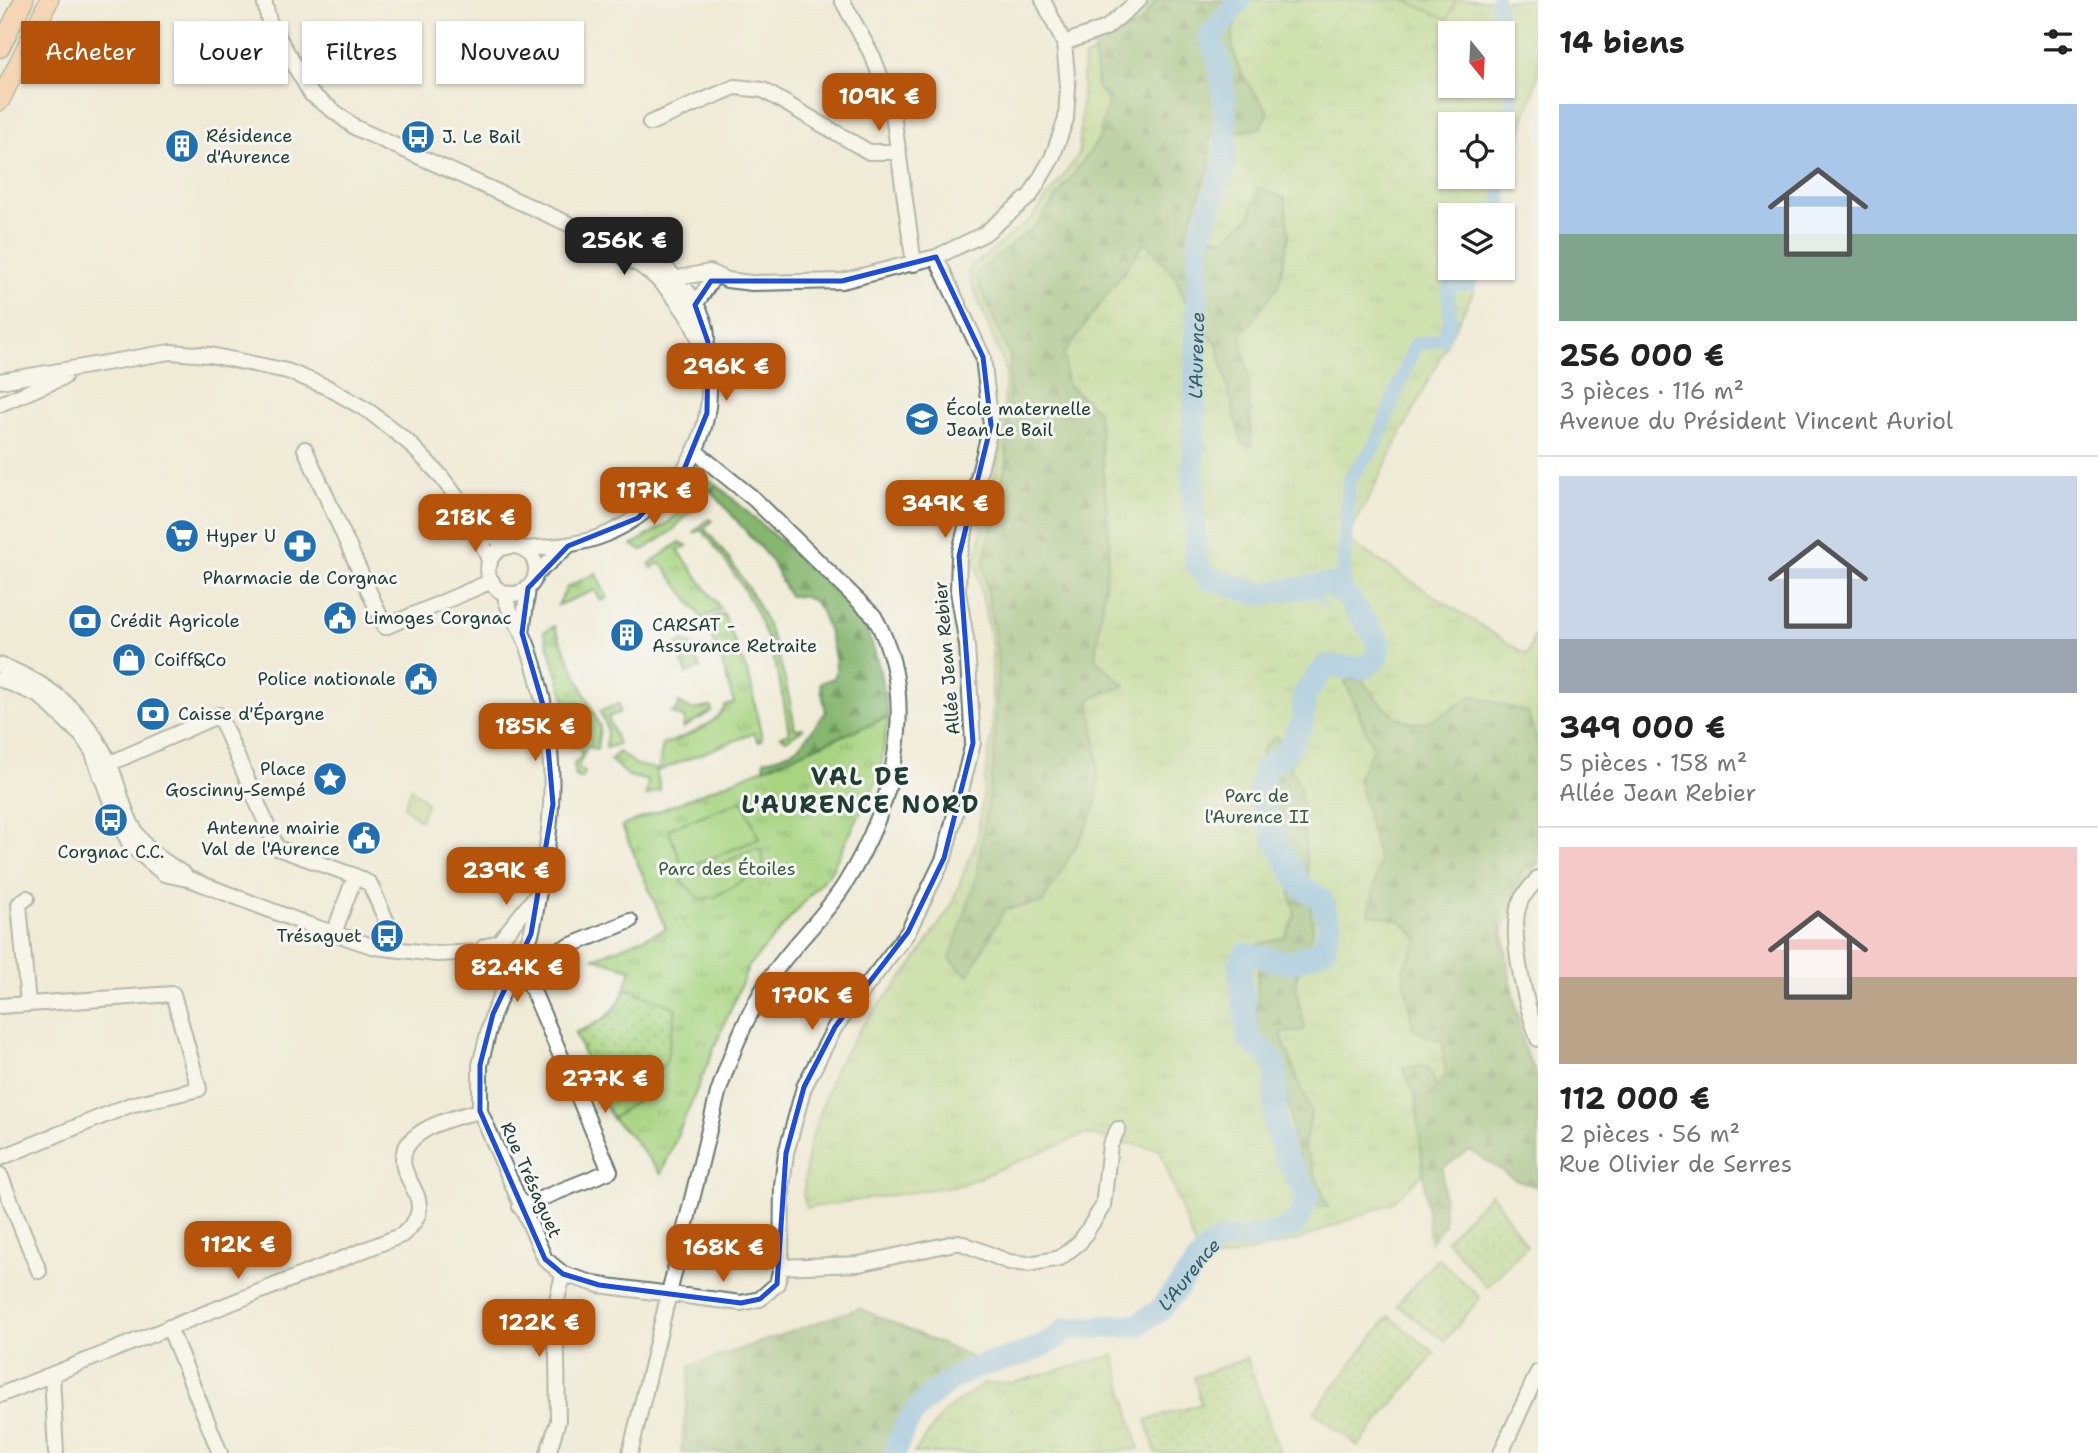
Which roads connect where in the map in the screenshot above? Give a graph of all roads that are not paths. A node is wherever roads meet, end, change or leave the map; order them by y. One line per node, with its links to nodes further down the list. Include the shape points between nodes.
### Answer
1 (24, 0): 8 (main road)
2 (49, 0): 9 (main road)
3 (264, 0): 16 (street, via 270,21 311,94 356,128 602,239 614,238 649,254)
4 (842, 0): 11 (street, via 873,57 892,107)
5 (1043, 0): 7 (street)
6 (1139, 0): 7 (street, via 1106,28)
7 (1064, 43): 12 (street, via 1066,119 1052,158 1030,196 984,233)
8 (0, 48)
9 (0, 101)
10 (650, 123): 11 (street, via 735,88 763,90 869,152)
11 (899, 152): 13 (street)
12 (936, 257): 13 (street); 59 (street, Allée Jean Rebier, via 983,357 991,425 959,556 958,591 973,743 944,858 908,932 835,1027 804,1087 786,1153)
13 (914, 264): 14 (street, via 811,284)
14 (727, 280): 15 (street); 16 (street, via 710,272 695,273)
15 (711, 281): 16 (street); 17 (street)
16 (676, 288): 17 (street); 18 (street)
17 (695, 305): 18 (street, via 708,342)
18 (705, 350): 23 (street, via 711,381 703,433)
19 (81, 369): 20 (street); 21 (street); 24 (street, via 170,352 223,357 287,371 327,387 380,419 439,474)
20 (0, 381)
21 (0, 404)
22 (305, 449): 30 (street, via 385,627)
23 (695, 451): 25 (street, via 668,492 638,518 604,535); 62 (street, via 751,496 874,616 894,662 898,702 891,778 878,820 844,885 774,973 736,1039 718,1093)
24 (474, 520): 26 (street); 28 (street)
25 (568, 545): 27 (street); 29 (street)
26 (508, 547): 27 (street); 28 (street, via 496,552)
27 (524, 549): 29 (street, via 534,560)
28 (490, 563): 30 (street)
29 (536, 574): 31 (street)
30 (492, 581): 32 (street)
31 (528, 588): 32 (street); 33 (street)
32 (504, 592): 33 (street, via 509,615)
33 (522, 633): 40 (street, via 537,676 552,755 552,816)
34 (0, 665): 36 (street)
35 (0, 677): 36 (street, via 26,683); 37 (street, via 40,696 82,736)
36 (35, 679): 37 (street, via 84,719)
37 (105, 770): 38 (street, via 219,715 277,848); 44 (street, via 145,846 192,880)
38 (355, 876): 42 (street, via 370,884); 44 (street)
39 (1538, 878): 53 (street, via 1520,901 1517,939 1524,998)
40 (538, 893): 45 (street); 48 (street, via 531,934)
41 (27, 898): 50 (street, via 19,905)
42 (386, 920)
43 (630, 921): 48 (street)
44 (334, 933): 47 (street, via 375,947)
45 (499, 942): 46 (street); 48 (street, via 516,953)
46 (480, 952): 47 (street); 49 (street)
47 (437, 954): 49 (street)
48 (514, 972): 49 (street, via 498,983); 52 (street); 58 (street, via 530,984 610,1171)
49 (483, 975): 52 (street)
50 (28, 1004): 51 (street); 56 (street, via 173,994 199,1089 130,1105)
51 (0, 1006)
52 (493, 1014): 54 (street, via 480,1065)
53 (1538, 1039)
54 (480, 1111): 58 (street, Rue Trésaguet); 63 (street, via 415,1135 404,1149 403,1165 419,1208 414,1223 402,1235)
55 (1118, 1129): 59 (street, via 1110,1145 1103,1206 1080,1242 1060,1258 1030,1264 1009,1262 959,1242 859,1264)
56 (0, 1158)
57 (0, 1175): 60 (street)
58 (520, 1207): 61 (street, Rue Trésaguet, via 545,1259)
59 (781, 1267): 62 (street, Allée Jean Rebier, via 777,1284 751,1302)
60 (39, 1271)
61 (563, 1274): 62 (street, via 599,1285); 69 (street, via 552,1322 558,1421)
62 (669, 1292): 70 (street)
63 (169, 1327): 65 (street); 68 (street)
64 (1538, 1372): 71 (street)
65 (52, 1375): 66 (street); 67 (street)
66 (0, 1395)
67 (56, 1453)
68 (220, 1453)
69 (548, 1453)
70 (630, 1453)
71 (1501, 1453)

